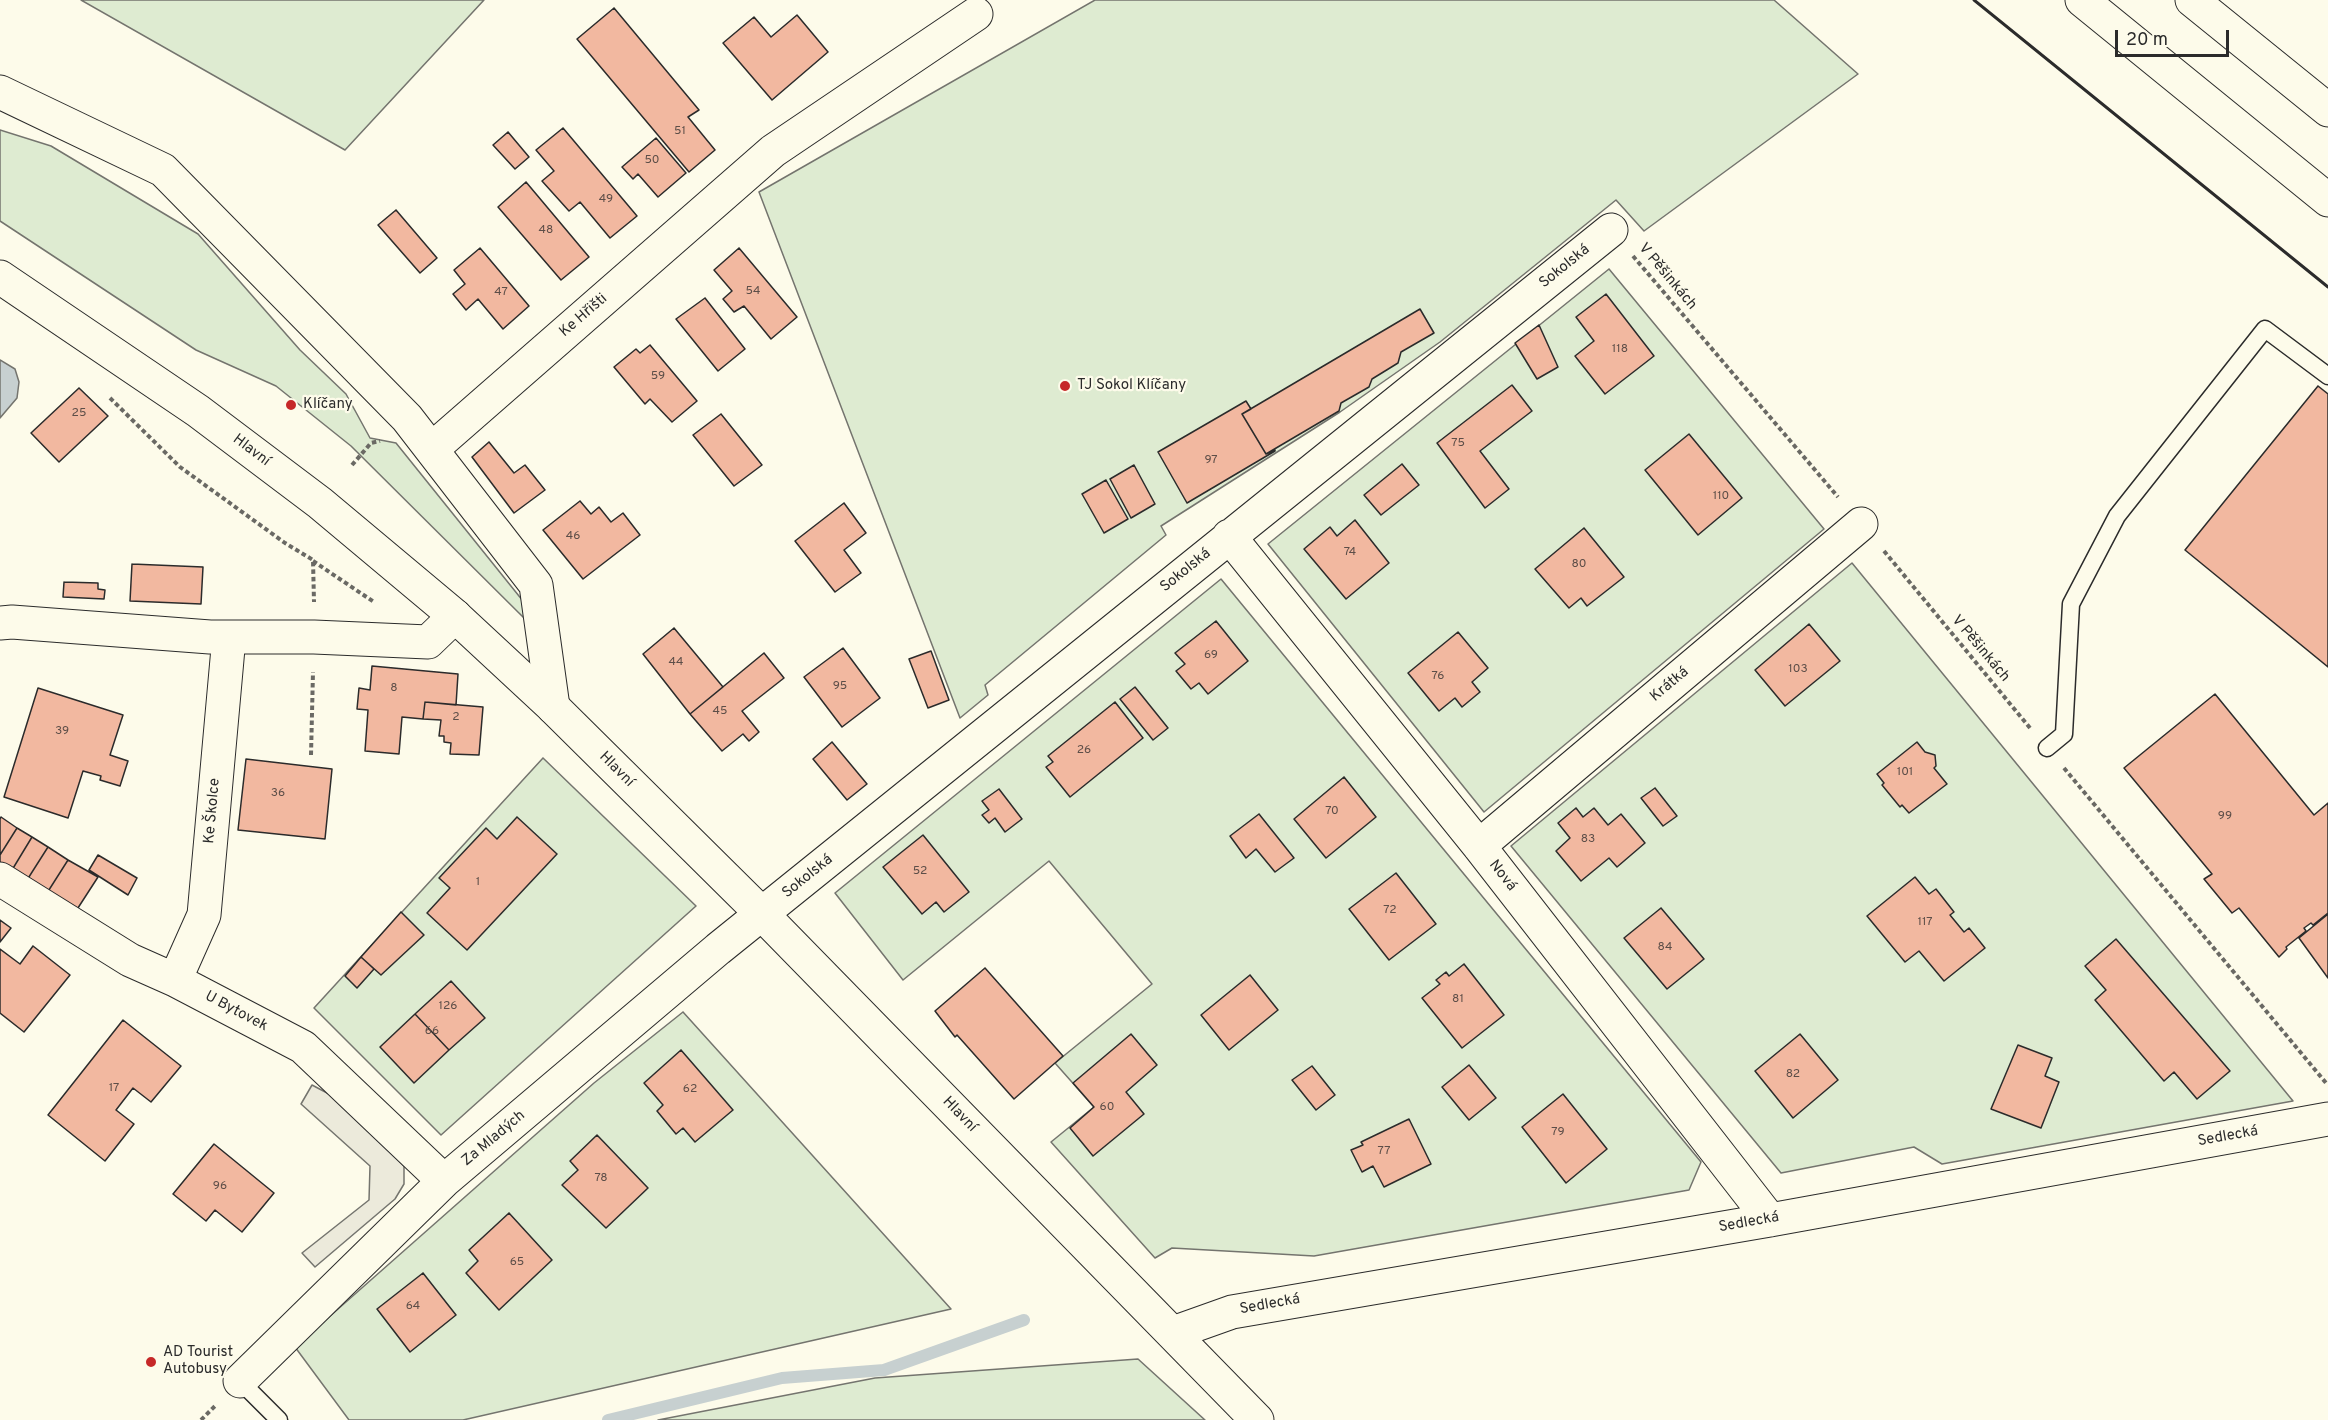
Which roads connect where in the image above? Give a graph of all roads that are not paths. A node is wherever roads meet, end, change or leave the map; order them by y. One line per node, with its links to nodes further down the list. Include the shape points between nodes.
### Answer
1 (2082, 0): 6 (main road)
2 (2192, 0): 5 (main road)
3 (976, 14): 10 (main road, Ke Hřišti, via 773,151)
4 (0, 92): 10 (main road, via 163,170 407,418)
5 (2328, 110)
6 (2328, 200)
7 (1611, 230): 12 (main road, Sokolská)
8 (0, 277): 13 (main road, Hlavní, via 198,411 320,503)
9 (2328, 376): 17 (lane, via 2265,329 2117,516 2072,604 2064,734)
10 (432, 449): 16 (main road, via 536,585)
11 (1861, 524): 18 (main road, Krátká)
12 (1229, 536): 18 (main road, Nová); 20 (main road, Sokolská)
13 (455, 616): 15 (main road, via 428,642); 16 (main road, Hlavní)
14 (0, 623): 15 (main road)
15 (229, 637): 21 (main road, Ke Školce, via 204,915)
16 (553, 707): 20 (main road, Hlavní)
17 (2047, 748)
18 (1479, 846): 24 (main road, Nová)
19 (0, 879): 21 (main road, U Bytovek, via 130,960)
20 (762, 914): 23 (main road, Za Mladých); 25 (main road, Hlavní)
21 (175, 980): 23 (main road, U Bytovek, via 303,1047)
22 (2328, 1119): 24 (main road, Sedlecká)
23 (444, 1181): 26 (main road, Za Mladých)
24 (1770, 1220): 25 (main road, Sedlecká, via 1232,1312)
25 (1173, 1334): 28 (main road, Hlavní)
26 (240, 1381): 27 (lane)
27 (279, 1420)
28 (1257, 1420)

